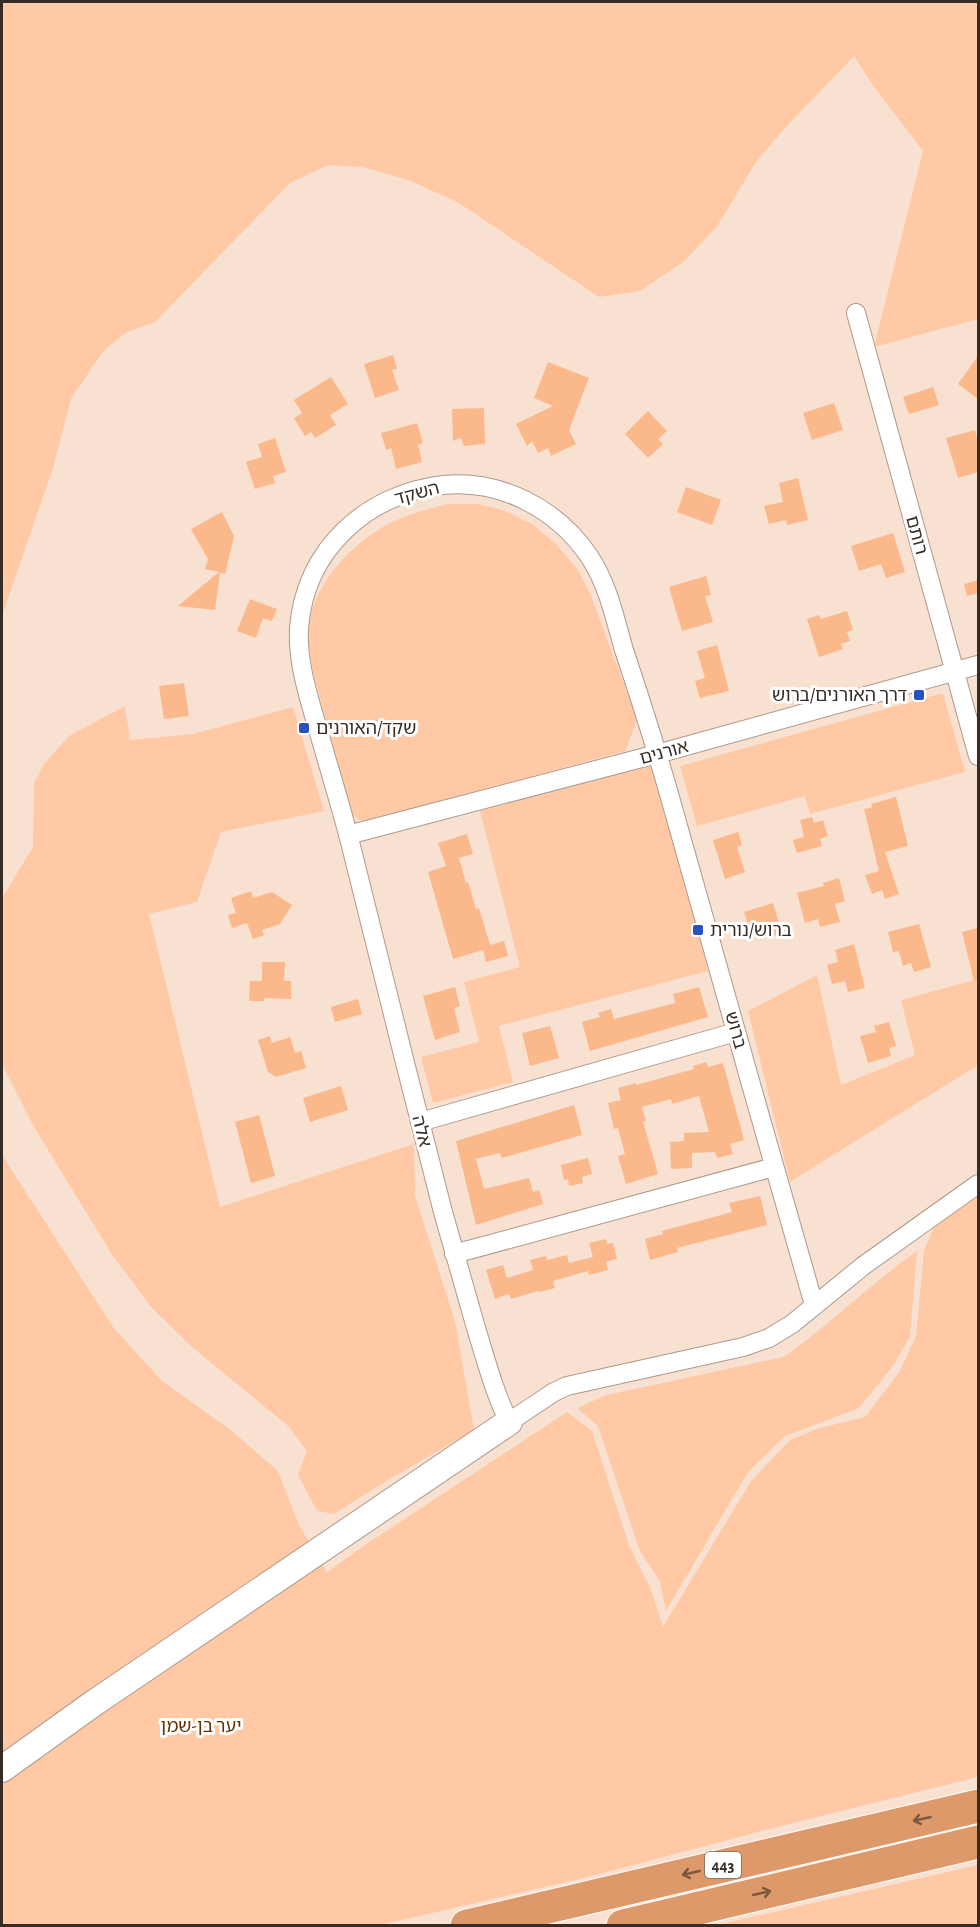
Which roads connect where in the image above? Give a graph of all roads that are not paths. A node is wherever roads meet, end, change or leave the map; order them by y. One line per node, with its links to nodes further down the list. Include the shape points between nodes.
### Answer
1 (856, 313): 3 (street, רותם)
2 (978, 665): 3 (street, אורנים)
3 (954, 672): 4 (street, אורנים); 5 (street, רותם)
4 (657, 754): 6 (street, אורנים); 6 (street, השקד, via 604,586 573,535 554,516 513,495 478,486 448,484 416,490 372,507 334,541 307,589 299,629 303,679); 7 (street, ברוש)
5 (978, 756)
6 (348, 835): 8 (street, אלה)
7 (736, 1032): 8 (street); 9 (street, ברוש)
8 (420, 1122): 11 (street, אלה)
9 (774, 1167): 11 (street); 12 (street, ברוש)
10 (978, 1184): 12 (street)
11 (454, 1254): 13 (street, אלה, via 496,1395)
12 (814, 1305): 13 (street, via 769,1338 567,1386)
13 (509, 1422): 14 (main road)
14 (2, 1769)
15 (978, 1806): 17 (highway, 443, one-way to 17)
16 (978, 1842): 18 (highway, 443, one-way to 16)
17 (467, 1926)
18 (623, 1926)

